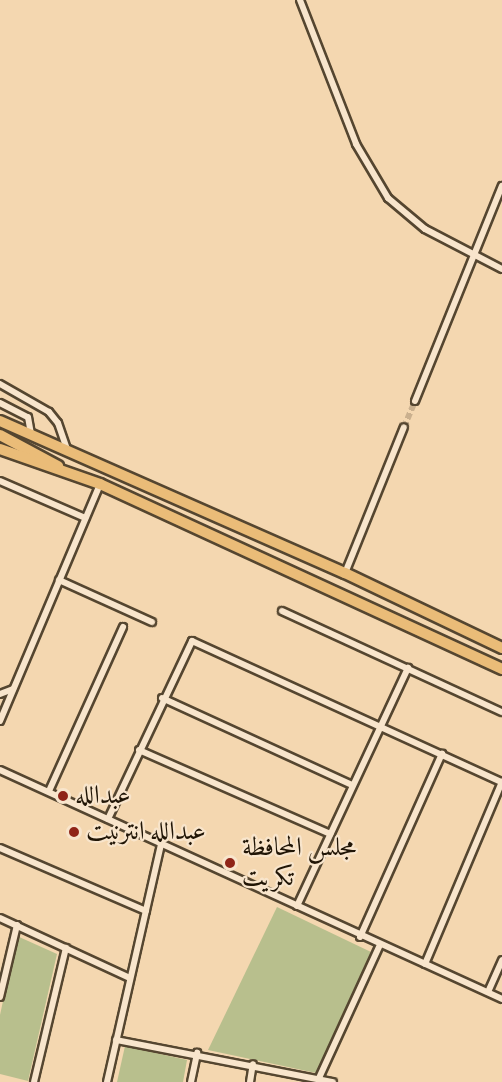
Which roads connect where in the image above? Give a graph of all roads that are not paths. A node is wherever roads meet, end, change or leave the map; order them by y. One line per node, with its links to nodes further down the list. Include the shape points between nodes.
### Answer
1 (300, 0): 3 (street, via 356,144 374,177 402,212)
2 (502, 186): 3 (street)
3 (473, 257): 4 (street); 6 (street)
4 (502, 269)
5 (0, 384): 13 (street, via 49,412 60,427)
6 (415, 400)
7 (0, 403): 10 (street, via 28,417)
8 (0, 421): 10 (main road)
9 (404, 427): 18 (street)
10 (31, 434): 13 (main road)
11 (0, 435): 14 (main road)
12 (0, 449): 14 (main road)
13 (67, 449): 18 (main road)
14 (67, 472): 16 (main road)
15 (0, 481): 17 (street)
16 (100, 484): 17 (street); 20 (main road)
17 (85, 518): 19 (street)
18 (350, 575): 20 (main road); 24 (main road)
19 (60, 580): 22 (street); 27 (street)
20 (348, 596): 26 (main road)
21 (282, 611): 25 (street)
22 (152, 622)
23 (123, 627): 38 (street)
24 (502, 648)
25 (408, 668): 30 (street); 32 (street)
26 (502, 669)
27 (13, 689): 28 (street); 31 (street)
28 (0, 694)
29 (162, 698): 32 (street, via 187,644 194,641); 33 (street); 37 (street)
30 (502, 712)
31 (0, 721)
32 (380, 725): 34 (street); 37 (street)
33 (139, 750): 39 (street); 40 (street)
34 (442, 754): 36 (street); 47 (street)
35 (0, 770): 38 (street)
36 (502, 782): 51 (street)
37 (352, 785): 40 (street)
38 (49, 791): 39 (street)
39 (108, 819): 41 (street)
40 (330, 834): 43 (street)
41 (161, 844): 43 (street); 44 (street)
42 (0, 848): 44 (street)
43 (297, 906): 47 (street)
44 (146, 910): 52 (street)
45 (0, 918): 46 (street)
46 (16, 925): 49 (street); 54 (street)
47 (360, 937): 48 (street)
48 (381, 945): 51 (street); 60 (street)
49 (66, 948): 52 (street); 61 (street)
50 (502, 960): 53 (street)
51 (425, 964): 53 (street)
52 (130, 978): 56 (street)
53 (488, 992): 55 (street)
54 (0, 997)
55 (502, 999)
56 (116, 1040): 57 (street); 62 (street)
57 (197, 1053): 58 (street); 63 (street)
58 (253, 1064): 59 (street); 64 (street)
59 (303, 1078): 60 (street)
60 (319, 1078): 65 (street)
61 (34, 1082)
62 (106, 1082)
63 (190, 1082)
64 (250, 1082)
65 (333, 1082)

